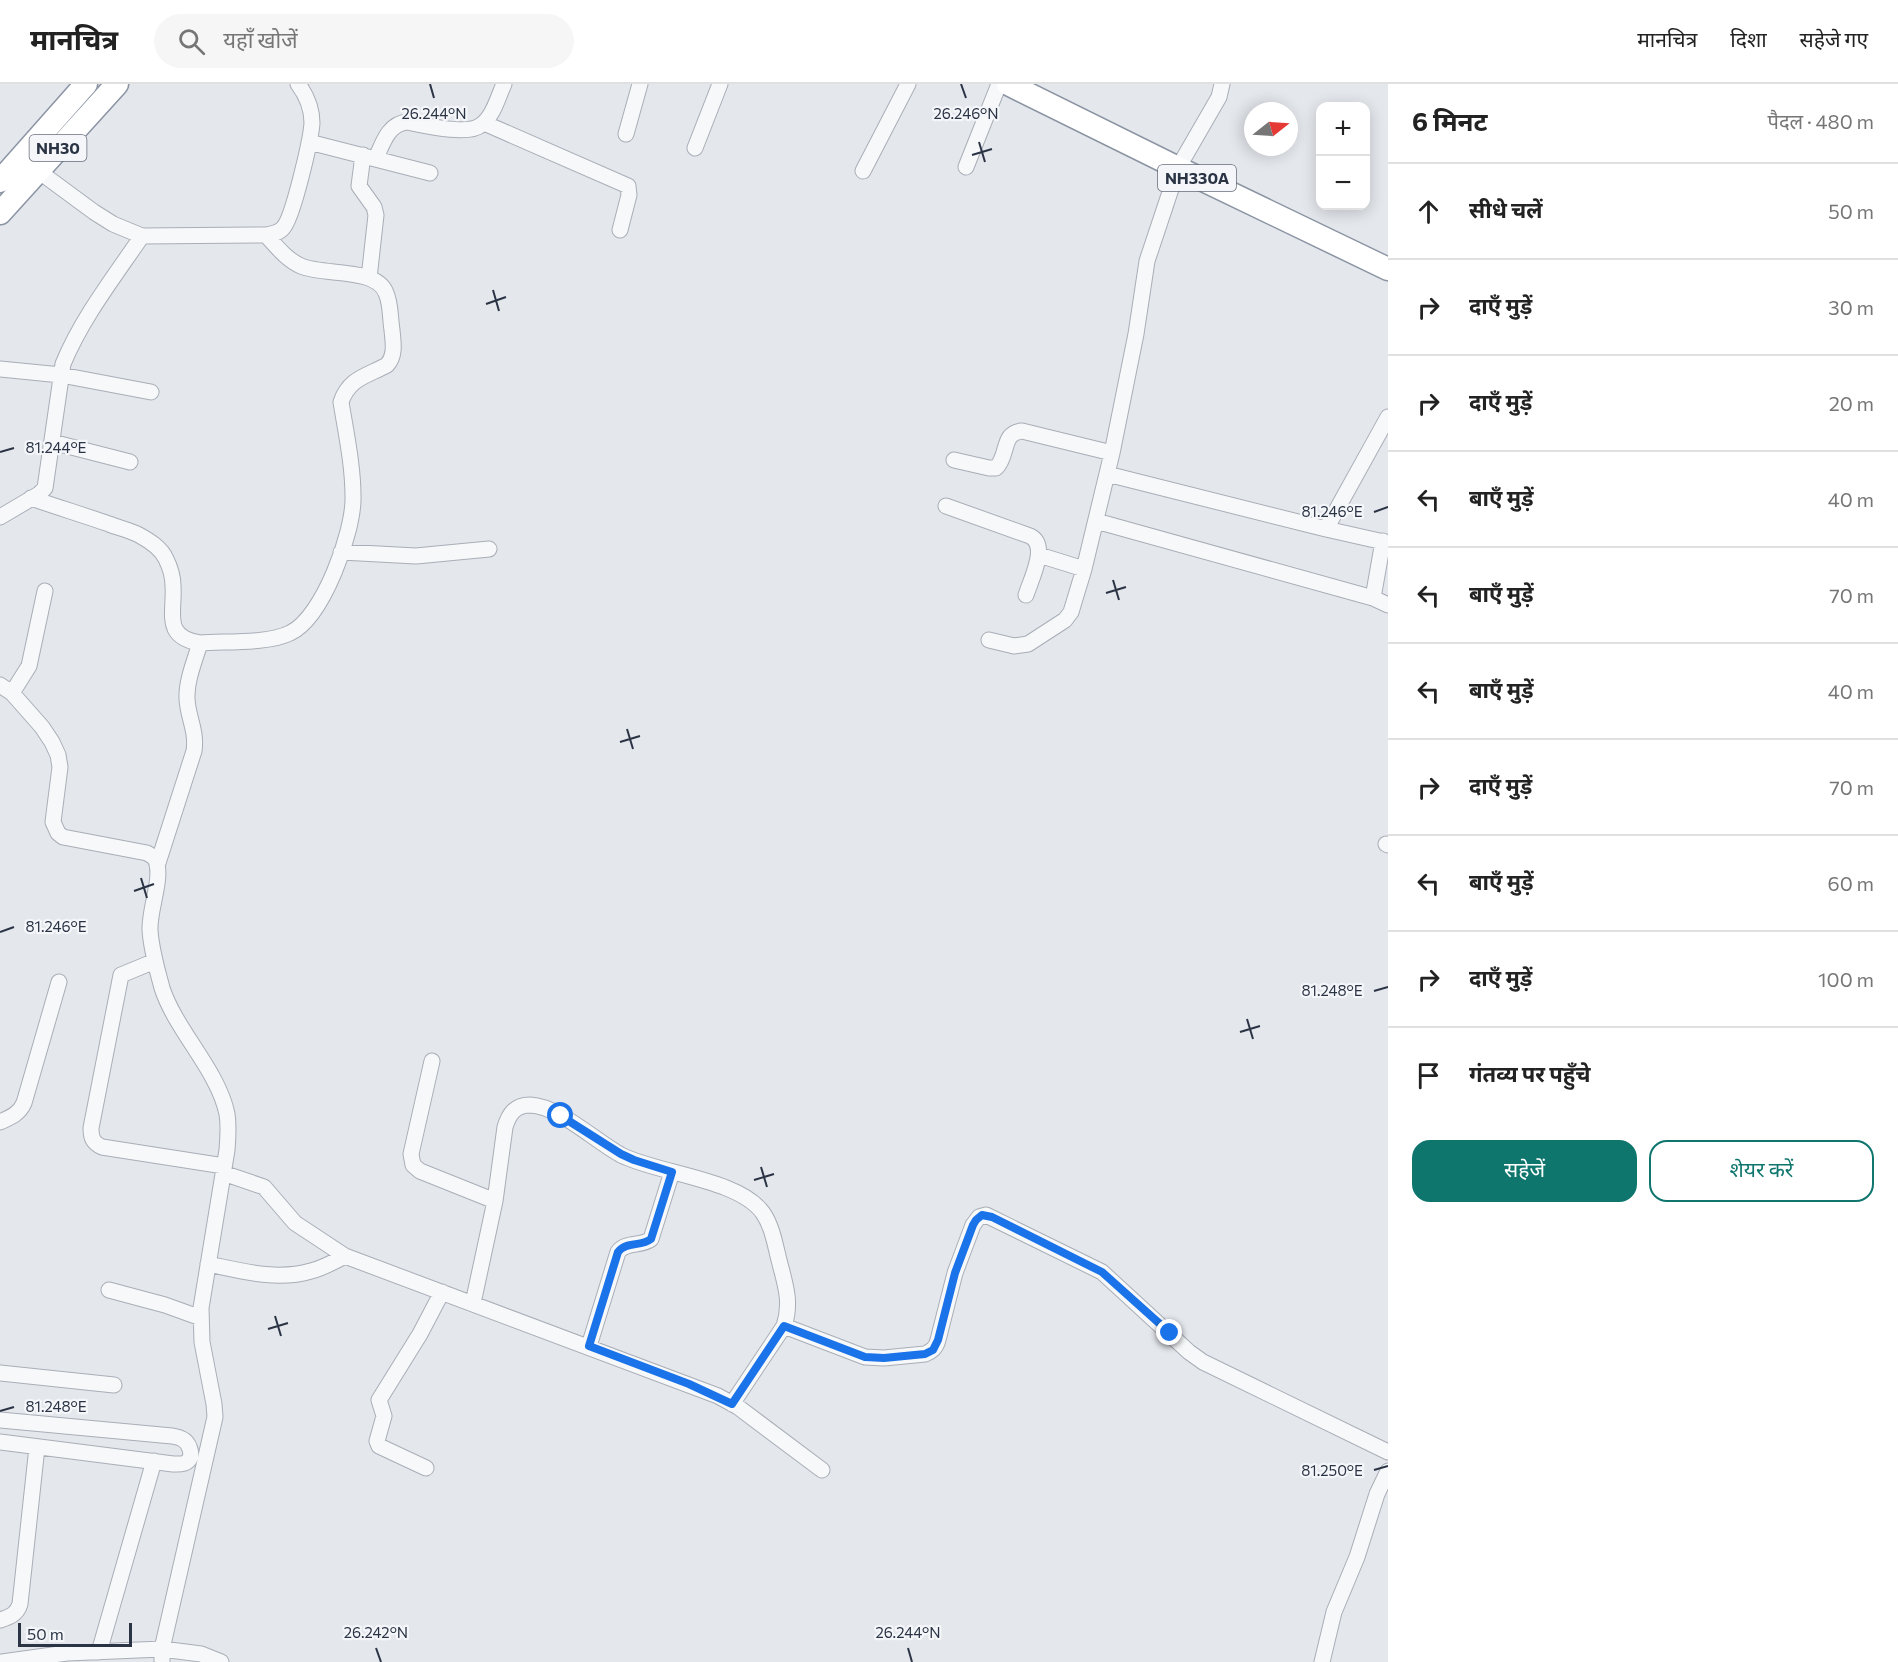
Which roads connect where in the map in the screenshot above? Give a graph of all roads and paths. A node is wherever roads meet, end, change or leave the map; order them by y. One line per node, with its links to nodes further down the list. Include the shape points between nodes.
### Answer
1 (86, 84): 21 (highway, NH30)
2 (117, 84): 18 (highway, NH30)
3 (298, 84): 13 (street, via 310,106)
4 (504, 84): 11 (street)
5 (640, 84): 12 (street)
6 (720, 84): 14 (street)
7 (908, 84): 19 (street)
8 (999, 84): 16 (street)
9 (1008, 84): 17 (highway, NH330A)
10 (1222, 84): 17 (street, via 1219,97)
11 (484, 123): 15 (street, via 465,130 400,123); 23 (street, via 628,186)
12 (626, 134)
13 (309, 142): 15 (street); 24 (street, via 286,225)
14 (695, 148)
15 (370, 157): 20 (street); 27 (street, via 359,186 376,211)
16 (966, 167)
17 (1178, 168): 26 (highway, NH330A); 33 (street, via 1147,261)
18 (37, 170): 22 (highway, NH30); 25 (street, via 113,224)
19 (863, 171)
20 (430, 173)
21 (0, 181)
22 (0, 213)
23 (620, 230)
24 (266, 235): 25 (street); 27 (street, via 300,266)
25 (142, 236): 29 (street, via 82,325)
26 (1388, 269)
27 (369, 278): 44 (street, via 381,285 388,297 394,347 387,365 350,385 341,402 353,498 352,518)
28 (0, 369): 29 (street)
29 (60, 375): 30 (street); 32 (street)
30 (151, 392)
31 (1388, 417): 41 (street)
32 (52, 442): 35 (street); 37 (street, via 45,488)
33 (1112, 453): 34 (street, via 1022,431 1009,435 996,468); 36 (street)
34 (954, 460)
35 (130, 462)
36 (1107, 474): 40 (street); 41 (street)
37 (31, 498): 39 (street); 52 (street, via 138,534 157,547 171,572 174,627 183,638)
38 (946, 506): 45 (street, via 1034,537)
39 (0, 516)
40 (1096, 521): 46 (street); 49 (street)
41 (1326, 529): 42 (street)
42 (1385, 542): 49 (street)
43 (489, 549): 44 (street, via 416,556)
44 (341, 552): 52 (street, via 322,599 296,630 272,639)
45 (1039, 555): 46 (street); 48 (street)
46 (1084, 569): 51 (street, via 1065,620 1022,646)
47 (45, 591): 53 (street, via 29,666)
48 (1026, 595)
49 (1373, 598): 50 (street)
50 (1388, 605)
51 (989, 640)
52 (200, 643): 54 (street, via 187,691 195,733 194,751)
53 (6, 689): 54 (street, via 42,727 58,754 53,822 58,833 147,853)
54 (158, 863): 55 (street, via 150,930)
55 (155, 961): 59 (street, via 169,1005 224,1104 228,1129); 59 (street, via 121,975 92,1138 102,1147)
56 (59, 982): 58 (street, via 21,1110)
57 (432, 1061): 61 (street, via 411,1154 413,1165)
58 (0, 1122)
59 (223, 1169): 62 (street, via 264,1188 300,1228); 63 (street)
60 (672, 1172): 61 (street, via 621,1154 561,1116 537,1106 521,1106 510,1113 505,1127); 68 (street, via 746,1197 764,1214 786,1289 788,1313); 69 (street, via 651,1239 624,1246 618,1252)
61 (495, 1201): 66 (street)
62 (345, 1256): 63 (street, via 309,1272 280,1276); 65 (street)
63 (208, 1264): 67 (street)
64 (109, 1290): 67 (street)
65 (442, 1292): 66 (street); 78 (street, via 379,1400 384,1416 378,1445)
66 (473, 1303): 69 (street)
67 (201, 1318): 83 (street, via 215,1417)
68 (784, 1326): 72 (street); 76 (street, via 865,1357 930,1352 936,1346 955,1273 973,1225 979,1216 986,1215 1102,1272 1203,1362)
69 (589, 1346): 72 (street)
70 (0, 1373): 71 (street)
71 (114, 1385)
72 (732, 1404): 79 (street)
73 (0, 1420): 77 (street, via 172,1436 189,1445 190,1456 182,1464)
74 (0, 1442): 75 (street)
75 (37, 1447): 77 (street); 81 (street, via 20,1604 18,1611)
76 (1388, 1452)
77 (153, 1461): 82 (street)
78 (426, 1468)
79 (822, 1470)
80 (1387, 1474): 86 (street, via 1334,1612)
81 (0, 1620)
82 (99, 1652): 83 (street); 84 (street)
83 (162, 1656): 85 (street, via 201,1654)
84 (2, 1662)
85 (222, 1662)
86 (1322, 1662)

